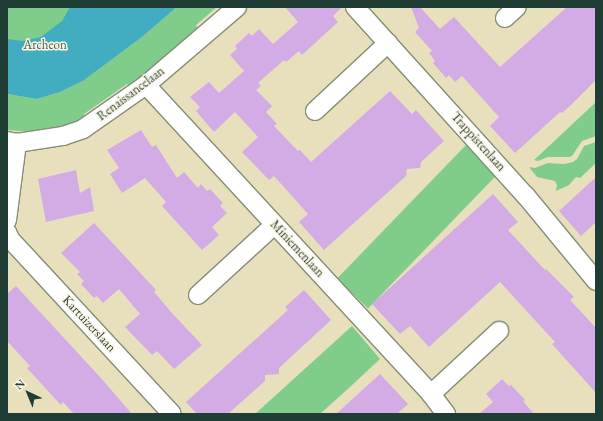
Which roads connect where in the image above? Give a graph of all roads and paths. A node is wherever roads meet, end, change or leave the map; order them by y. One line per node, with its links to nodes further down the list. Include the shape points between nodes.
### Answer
1 (236, 7): 4 (street, Renaissancelaan)
2 (355, 7): 3 (street, Trappistenlaan)
3 (388, 43): 5 (street); 10 (street, Trappistenlaan, via 526,196)
4 (146, 85): 6 (street, Renaissancelaan, via 83,129 63,136); 8 (street, Miniemenlaan)
5 (315, 111)
6 (12, 142): 7 (street)
7 (7, 220)
8 (274, 225): 11 (street); 13 (street, Miniemenlaan)
9 (7, 232): 14 (street, Kartuizerslaan, via 10,239)
10 (596, 281)
11 (198, 295)
12 (499, 331): 13 (street)
13 (431, 394): 15 (street, Miniemenlaan)
14 (172, 414)
15 (446, 414)

